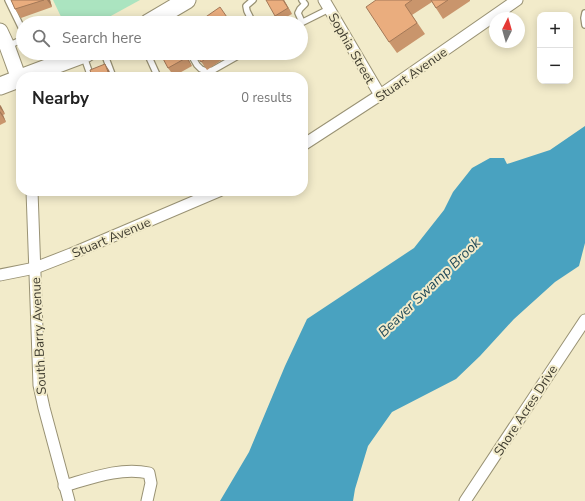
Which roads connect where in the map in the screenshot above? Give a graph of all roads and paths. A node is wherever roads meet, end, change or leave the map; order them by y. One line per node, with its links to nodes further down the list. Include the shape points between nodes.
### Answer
1 (8, 0): 11 (lane)
2 (187, 0): 8 (main road)
3 (253, 0): 9 (lane, via 246,6)
4 (517, 0): 32 (street, Stuart Avenue)
5 (304, 2): 10 (lane)
6 (327, 4): 12 (lane); 32 (street, Sophia Street)
7 (585, 13): 13 (lane)
8 (173, 16)
9 (250, 16)
10 (299, 16)
11 (16, 17)
12 (308, 18)
13 (585, 25)
14 (0, 31): 16 (street)
15 (16, 42): 16 (lane)
16 (7, 46): 24 (street)
17 (65, 60): 25 (main road)
18 (79, 60): 26 (lane)
19 (107, 60): 27 (lane)
20 (150, 60): 28 (lane)
21 (194, 60): 23 (lane, via 200,69)
22 (231, 60): 23 (lane)
23 (213, 70): 29 (lane)
24 (17, 72)
25 (40, 72)
26 (87, 72)
27 (111, 72)
28 (156, 72)
29 (211, 72)
30 (16, 82): 31 (main road)
31 (0, 86)
32 (380, 95): 33 (street, Stuart Avenue)
33 (308, 142)
34 (32, 196): 36 (street, South Barry Avenue)
35 (207, 196): 36 (street, Stuart Avenue)
36 (34, 268): 37 (street, Stuart Avenue); 39 (street, South Barry Avenue, via 39,385)
37 (0, 275)
38 (585, 320): 42 (street, Shore Acres Drive)
39 (64, 486): 40 (street, South Barry Avenue); 41 (street, via 115,472 143,471 149,473 151,483)
40 (69, 501)
41 (147, 501)
42 (465, 501)

